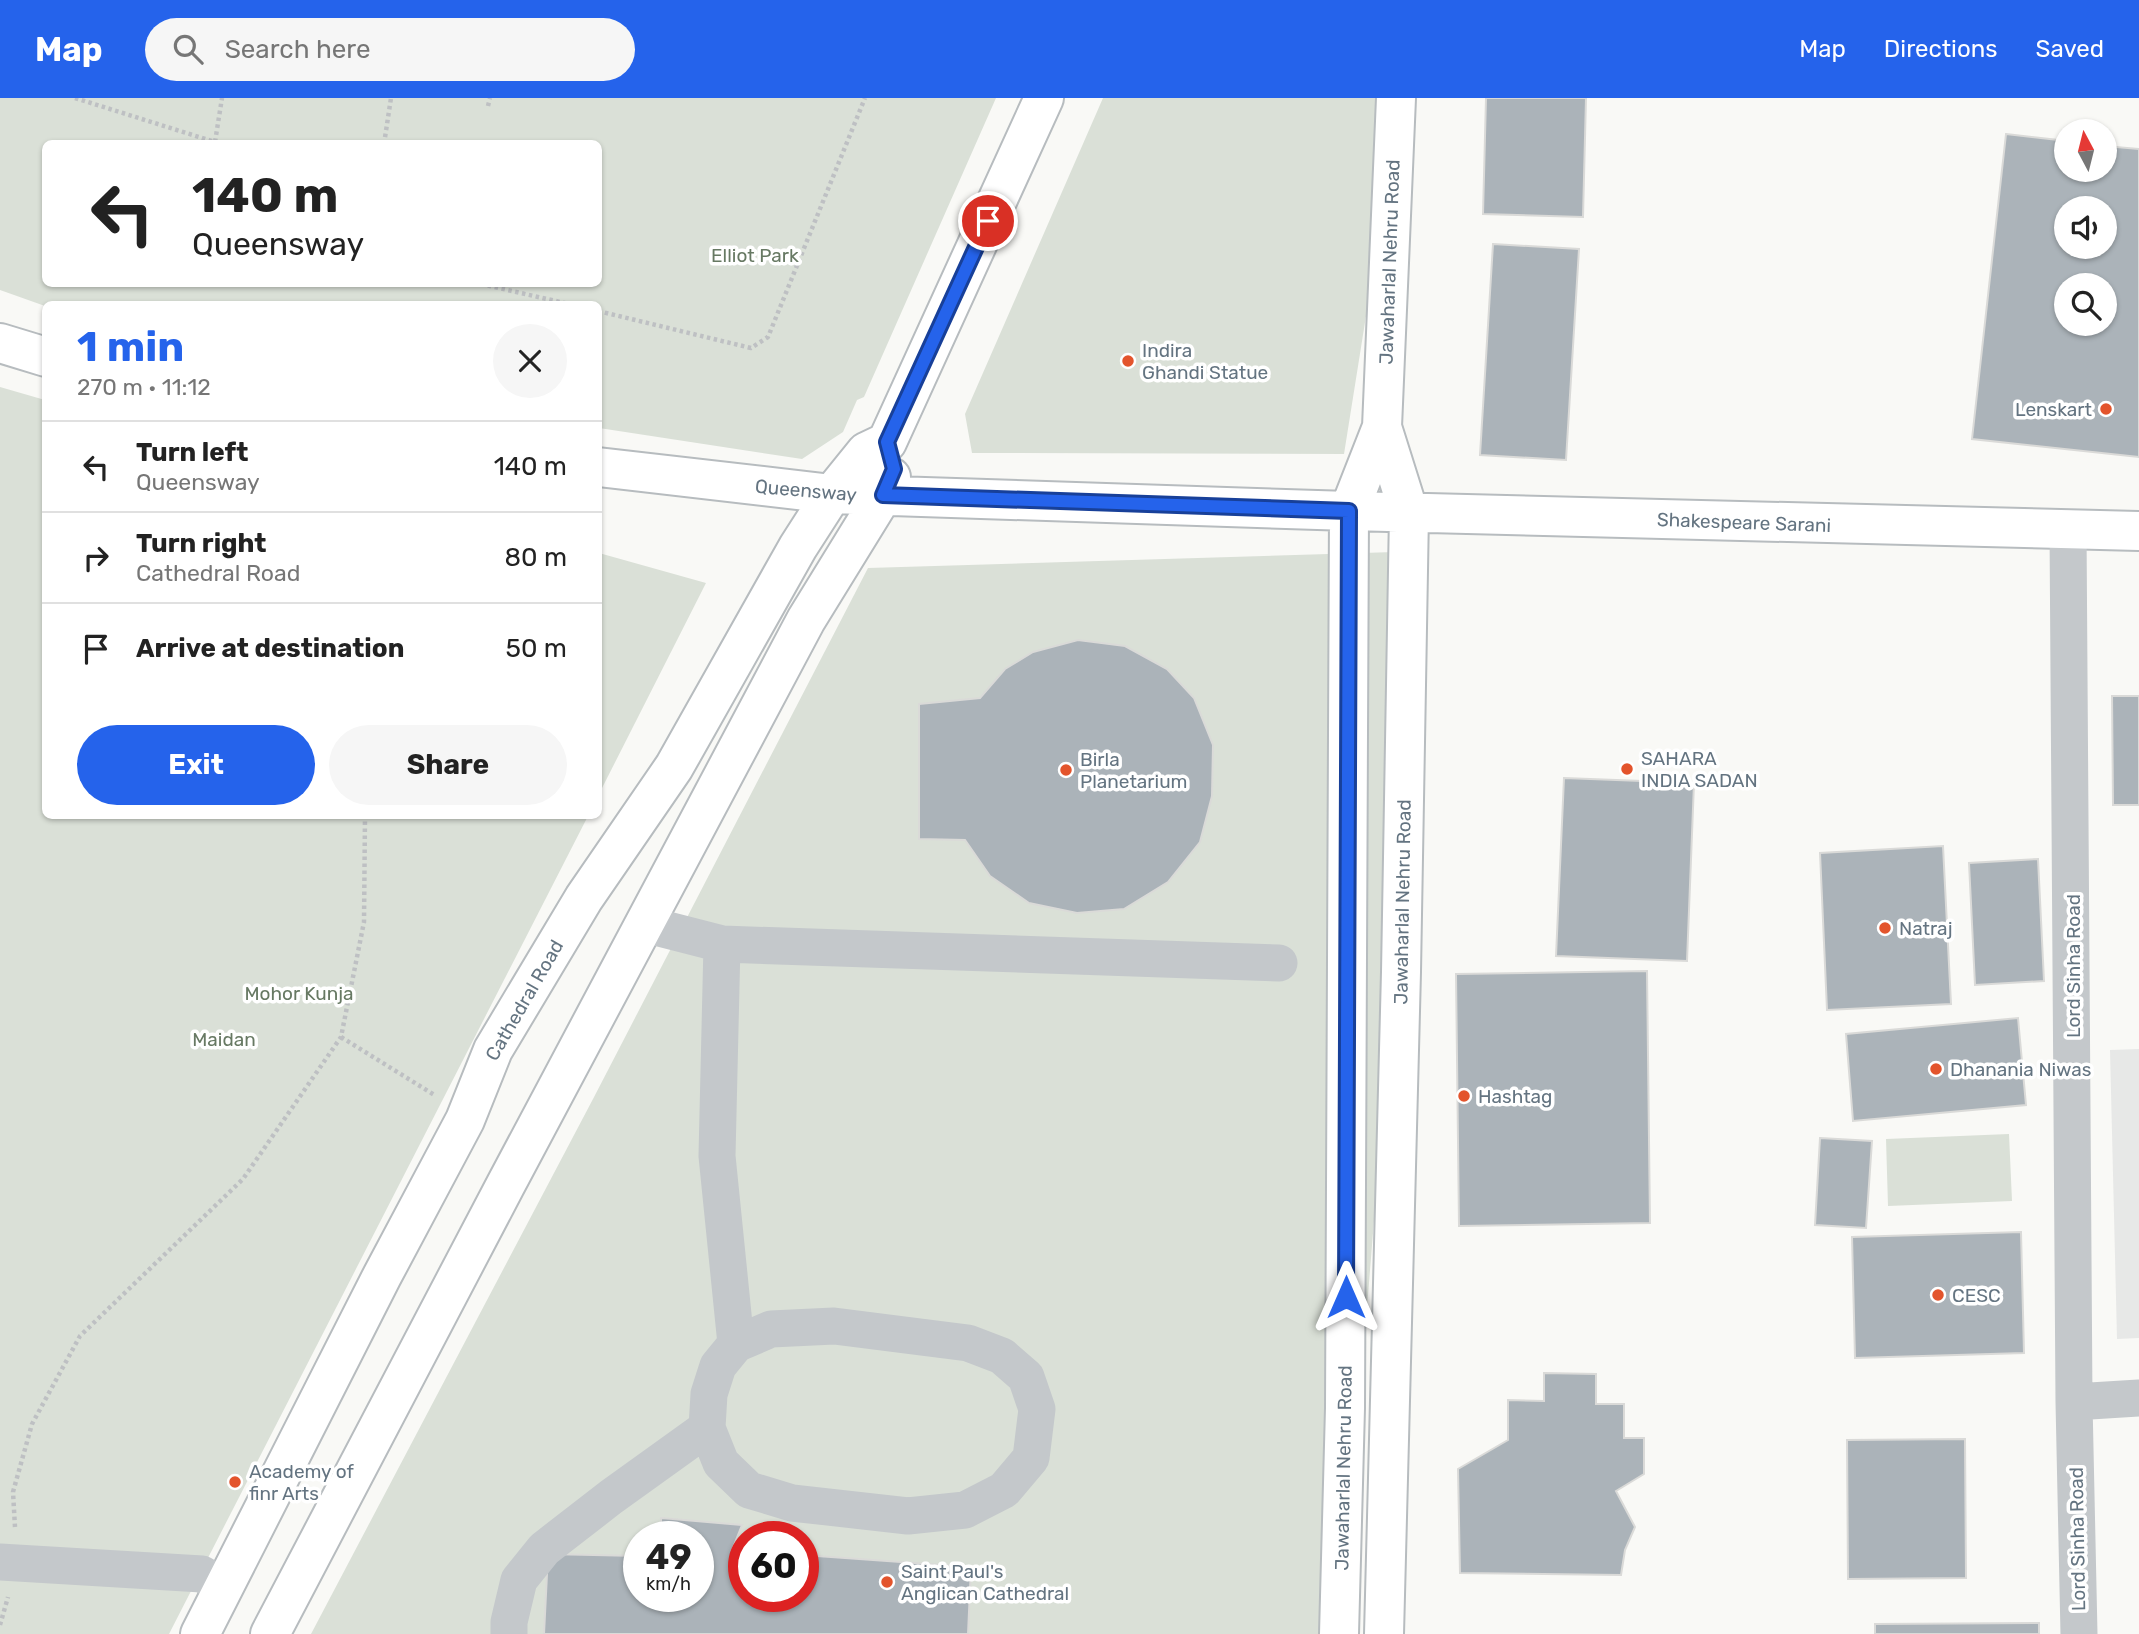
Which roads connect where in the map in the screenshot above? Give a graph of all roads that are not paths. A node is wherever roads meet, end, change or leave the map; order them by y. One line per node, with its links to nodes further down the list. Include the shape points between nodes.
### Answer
1 (1044, 98): 6 (main road)
2 (1396, 98): 5 (main road, Jawaharlal Nehru Road)
3 (0, 343): 4 (main road)
4 (42, 356)
5 (1382, 427): 10 (main road, Jawaharlal Nehru Road); 11 (main road, Jawaharlal Nehru Road)
6 (887, 442): 8 (main road, Cathedral Road, via 866,452); 9 (main road, via 894,469)
7 (602, 467): 8 (main road, Queensway)
8 (832, 494): 9 (main road, Queensway); 22 (main road, Cathedral Road, via 797,547 674,767 584,898 493,1050 465,1119)
9 (883, 495): 10 (main road, Queensway); 14 (main road, via 806,620)
10 (1349, 511): 11 (main road, Shakespeare Sarani); 26 (main road, Jawaharlal Nehru Road, via 1345,1408)
11 (1409, 513): 12 (main road, Shakespeare Sarani); 27 (main road, Jawaharlal Nehru Road)
12 (2068, 529): 13 (main road, Shakespeare Sarani); 19 (street, Lord Sinha Road)
13 (2139, 531)
14 (644, 924): 15 (street); 24 (main road)
15 (722, 944): 16 (street); 17 (street, via 717,1156)
16 (1279, 964)
17 (736, 1344): 20 (street, via 718,1366 709,1394); 20 (street, via 771,1329 834,1326 968,1343 1002,1356 1026,1377 1037,1409 1031,1458 1004,1490 965,1510 908,1516 792,1503 749,1490 721,1463)
18 (2139, 1398): 19 (street)
19 (2074, 1402): 28 (street, Lord Sinha Road)
20 (707, 1427): 25 (street, via 544,1549 519,1580)
21 (8, 1563): 22 (street, via 202,1574)
22 (222, 1586): 23 (main road, Cathedral Road)
23 (200, 1634)
24 (270, 1634)
25 (509, 1634)
26 (1339, 1634)
27 (1384, 1634)
28 (2079, 1634)

